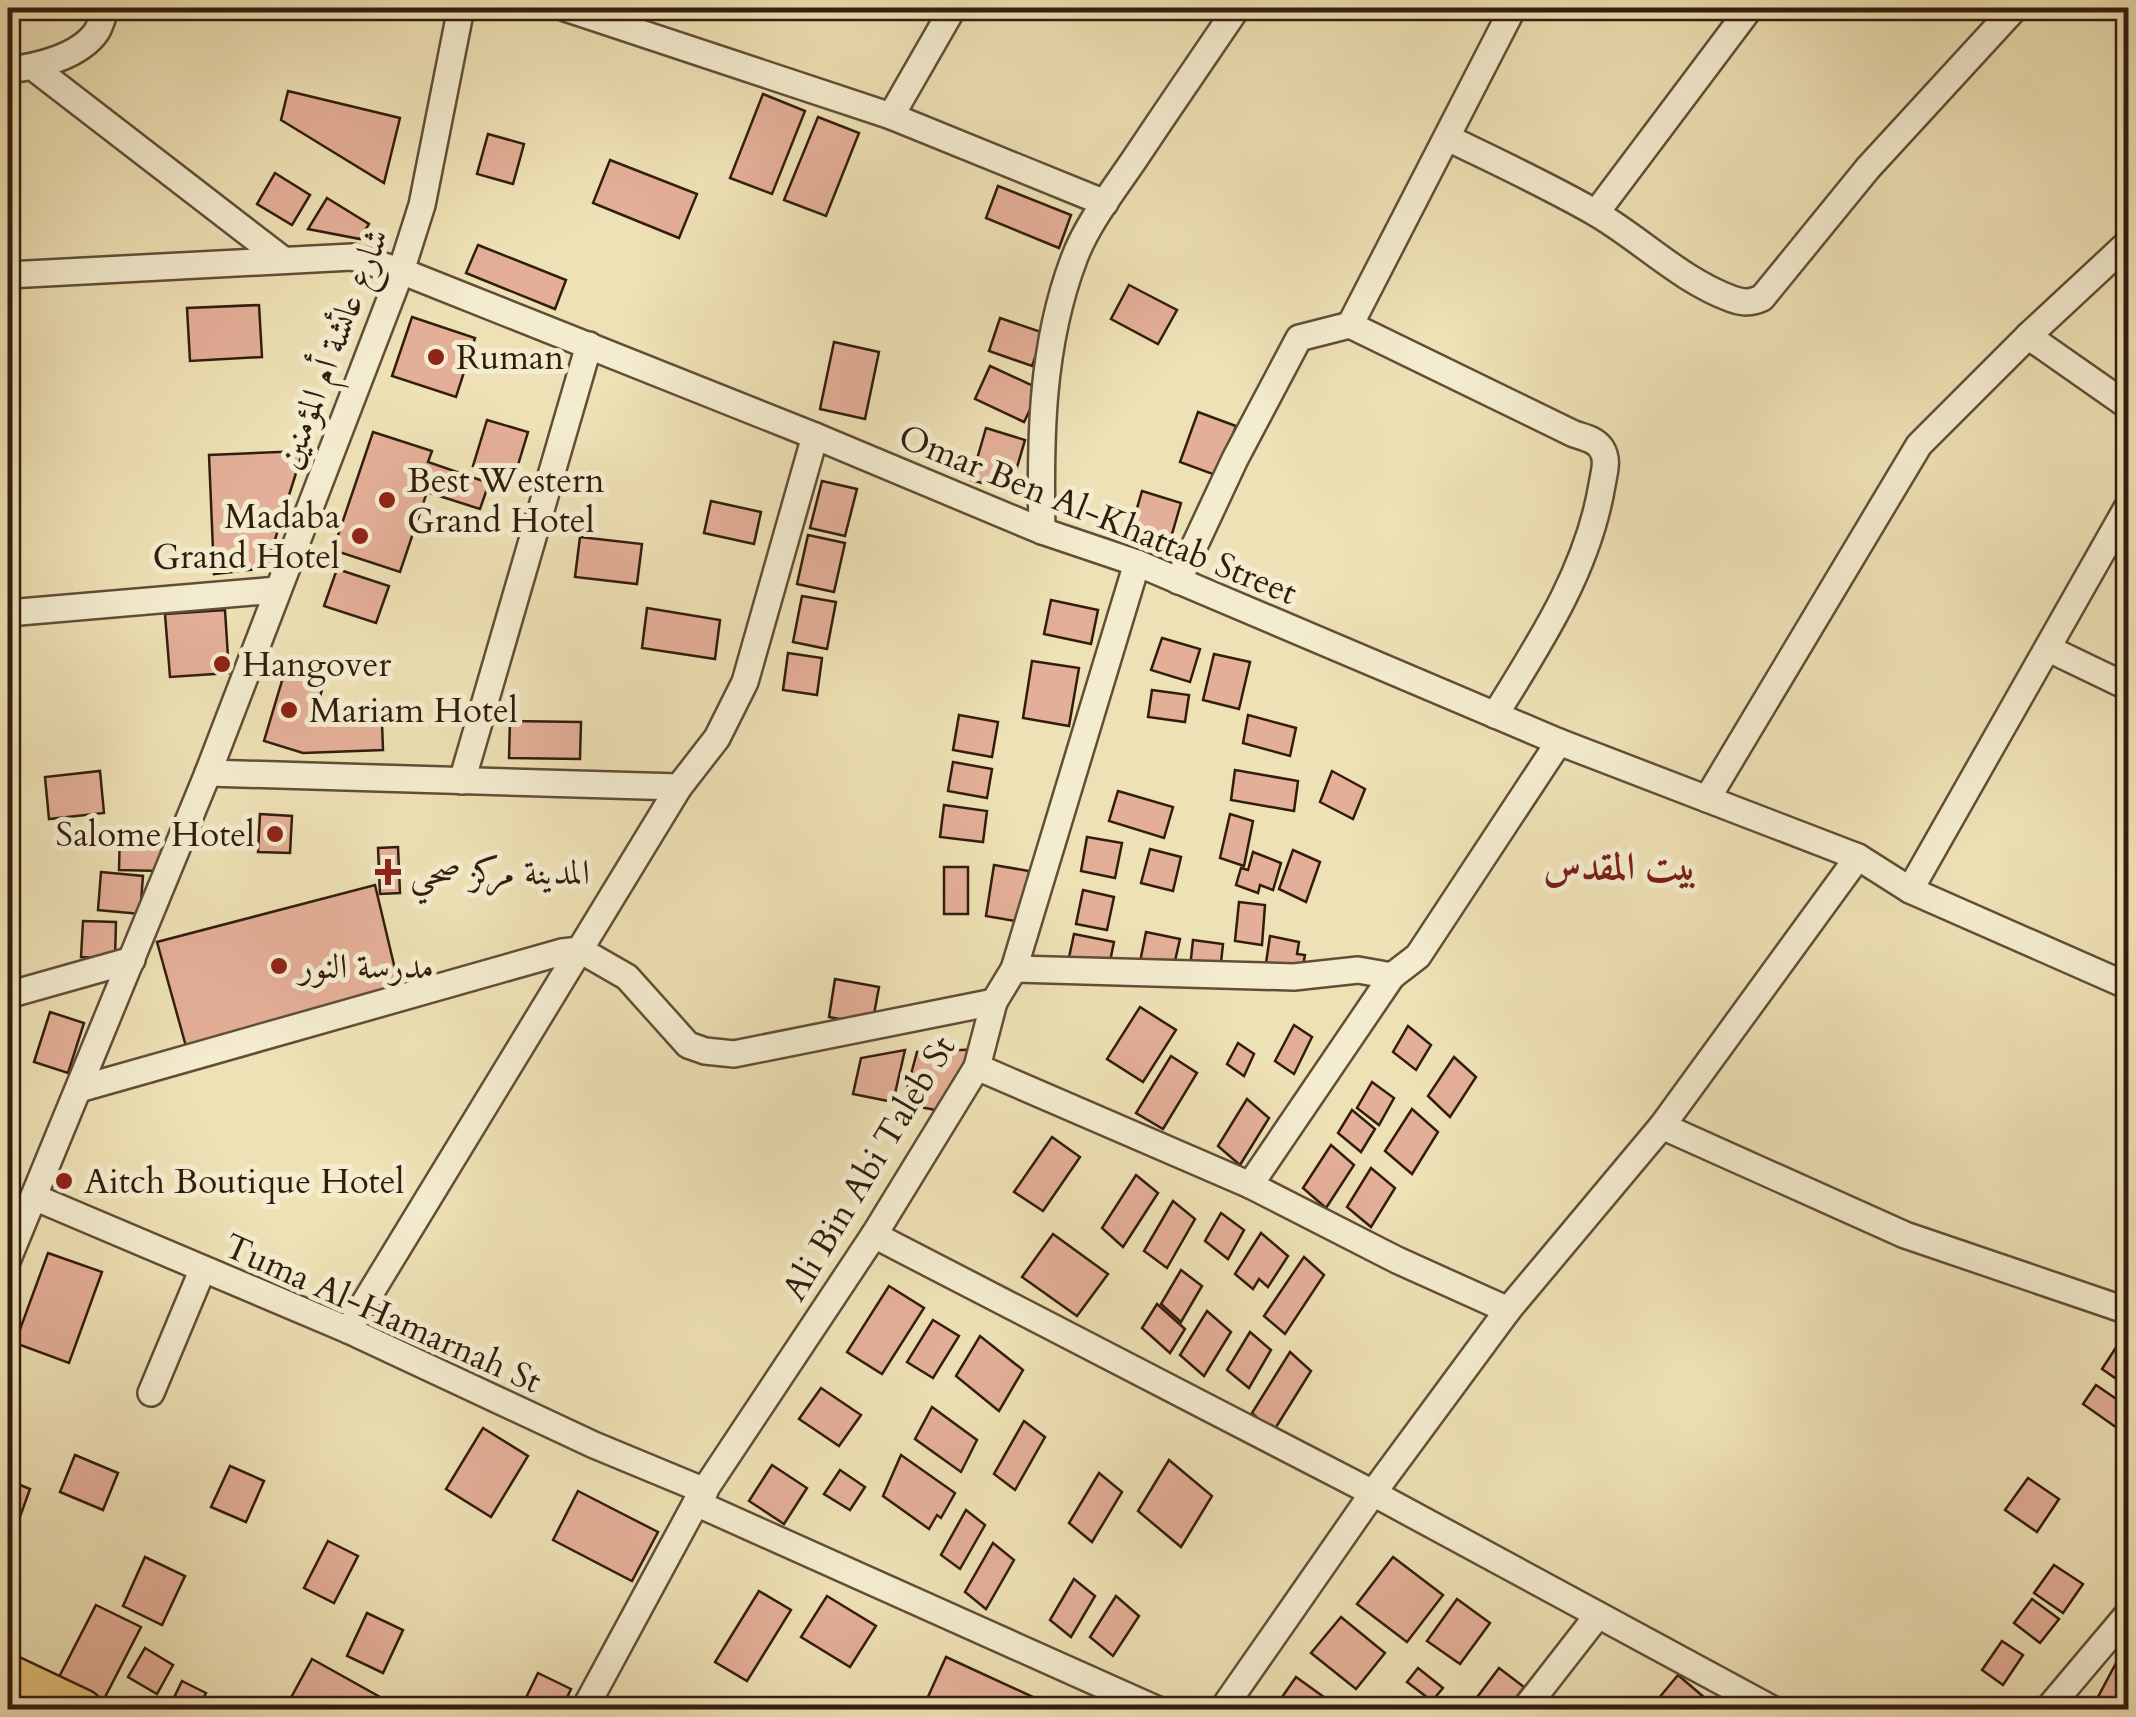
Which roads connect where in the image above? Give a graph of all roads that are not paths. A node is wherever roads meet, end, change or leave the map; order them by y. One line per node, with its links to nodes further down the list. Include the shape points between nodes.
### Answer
1 (106, 8): 9 (street, via 83,46)
2 (460, 8): 16 (street, شارع عائشة أم المؤمنين, via 426,187)
3 (566, 8): 10 (street)
4 (953, 8): 10 (street)
5 (1238, 8): 12 (street)
6 (1512, 8): 11 (street)
7 (1750, 8): 13 (street)
8 (2015, 8): 13 (street, via 1868,168 1762,298 1733,300 1713,290)
9 (20, 68): 15 (street)
10 (892, 116): 12 (street)
11 (1448, 138): 13 (street); 18 (street)
12 (1105, 203): 24 (street, via 1076,254 1057,309 1040,448)
13 (1596, 213)
14 (2128, 243): 19 (street)
15 (282, 259): 16 (street, Omar Ben Al-Khattab Street, via 352,257); 17 (street, Omar Ben Al-Khattab Street)
16 (400, 270): 20 (street, Omar Ben Al-Khattab Street); 27 (street, شارع عائشة أم المؤمنين)
17 (8, 275)
18 (1350, 325): 26 (street, via 1299,338); 31 (street, via 1602,449 1606,463 1597,513 1571,585)
19 (2028, 336): 21 (street); 36 (street, via 1920,445)
20 (588, 345): 22 (street, Omar Ben Al-Khattab Street); 34 (street)
21 (2128, 406)
22 (815, 436): 24 (street, Omar Ben Al-Khattab Street); 35 (street, via 745,682 717,738)
23 (2128, 506): 29 (street)
24 (1042, 531): 25 (street, Omar Ben Al-Khattab Street)
25 (1137, 563): 26 (street, Omar Ben Al-Khattab Street); 41 (street, Ali Bin Abi Taleb St)
26 (1178, 581): 31 (street, Omar Ben Al-Khattab Street)
27 (277, 590): 28 (street); 33 (street, شارع عائشة أم المؤمنين)
28 (8, 613)
29 (2050, 650): 30 (street); 38 (street)
30 (2128, 687)
31 (1494, 716): 32 (street, Omar Ben Al-Khattab Street)
32 (1558, 742): 36 (street, Omar Ben Al-Khattab Street); 42 (street, via 1418,956)
33 (208, 773): 34 (street); 40 (street, شارع عائشة أم المؤمنين)
34 (462, 781): 35 (street)
35 (679, 788): 39 (street)
36 (1707, 798): 37 (street, Omar Ben Al-Khattab Street)
37 (1858, 858): 38 (street, Omar Ben Al-Khattab Street); 48 (street)
38 (1910, 890): 43 (street, Omar Ben Al-Khattab Street)
39 (580, 950): 45 (street, via 626,977 688,1045 705,1052 734,1054); 47 (street, via 550,953); 56 (street)
40 (132, 960): 44 (street); 47 (street, شارع عائشة أم المؤمنين)
41 (1014, 968): 42 (street, via 1294,977 1358,970); 45 (street, Ali Bin Abi Taleb St)
42 (1392, 976): 49 (street)
43 (2128, 986)
44 (8, 995)
45 (994, 1002): 46 (street, Ali Bin Abi Taleb St)
46 (977, 1067): 49 (street); 51 (street, Ali Bin Abi Taleb St)
47 (79, 1090): 50 (street, شارع عائشة أم المؤمنين)
48 (1662, 1126): 54 (street); 55 (street, via 1905,1236)
49 (1250, 1185): 54 (street)
50 (34, 1198): 52 (street, شارع عائشة أم المؤمنين); 53 (street, Tuma Al-Hamarnah St)
51 (874, 1235): 58 (street); 59 (street, Ali Bin Abi Taleb St)
52 (8, 1259)
53 (202, 1271): 56 (street, Tuma Al-Hamarnah St); 57 (street)
54 (1508, 1310): 58 (street)
55 (2128, 1311)
56 (348, 1330): 59 (street, Tuma Al-Hamarnah St)
57 (151, 1393)
58 (1373, 1493): 61 (street); 66 (street)
59 (701, 1497): 64 (street, Ali Bin Abi Taleb St); 65 (street, Tuma Al-Hamarnah St)
60 (2128, 1614): 69 (street)
61 (1598, 1615): 67 (street); 68 (street)
62 (22, 1693): 63 (main road)
63 (82, 1710)
64 (584, 1710)
65 (1158, 1710)
66 (1222, 1710)
67 (1524, 1710)
68 (1774, 1710)
69 (2047, 1710)

